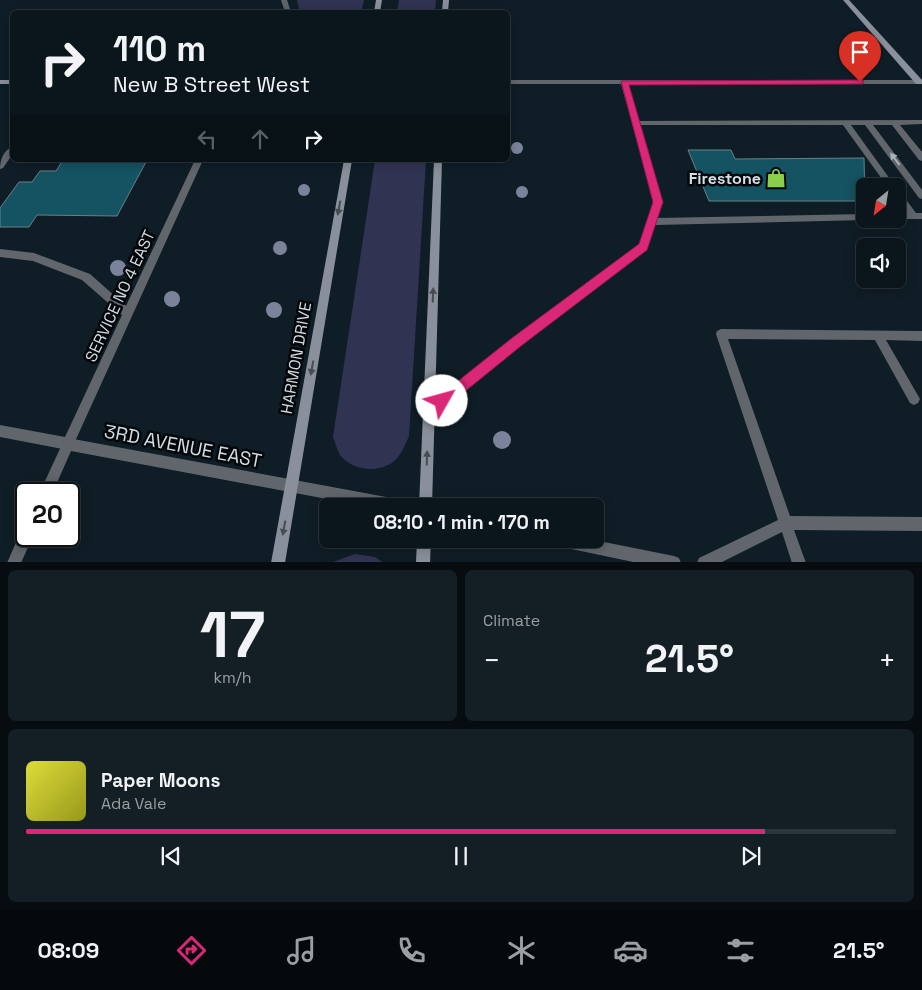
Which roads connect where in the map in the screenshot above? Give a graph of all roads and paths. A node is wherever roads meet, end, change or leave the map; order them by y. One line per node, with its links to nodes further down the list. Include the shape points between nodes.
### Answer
1 (846, 0): 4 (street)
2 (510, 82): 3 (street)
3 (624, 82): 4 (street); 9 (street)
4 (921, 83)
5 (845, 122): 6 (street); 9 (street); 16 (street)
6 (867, 122): 7 (street); 17 (street, one-way to 6)
7 (894, 122): 8 (street); 11 (street)
8 (922, 122)
9 (636, 123): 21 (street, via 658,202)
10 (10, 153): 15 (street)
11 (922, 158)
12 (198, 162): 23 (street, SERVICE NO 4 EAST)
13 (348, 162): 31 (street, HARMON DRIVE, one-way to 31)
14 (438, 162): 27 (street, one-way to 14)
15 (0, 166)
16 (885, 178)
17 (922, 196)
18 (906, 204): 19 (street)
19 (917, 216)
20 (856, 217): 21 (street)
21 (651, 222): 27 (street, via 644,247)
22 (0, 253): 23 (street, via 34,257 86,277)
23 (128, 314): 29 (street, SERVICE NO 4 EAST)
24 (878, 336): 25 (street); 26 (street); 34 (street, via 721,334)
25 (922, 336)
26 (914, 399)
27 (428, 412): 33 (street, one-way to 27)
28 (0, 431): 29 (street, 3RD AVENUE EAST)
29 (68, 444): 30 (street, SERVICE NO 4 EAST); 31 (street, 3RD AVENUE EAST)
30 (51, 482)
31 (292, 486): 32 (street, 3RD AVENUE EAST); 40 (street, HARMON DRIVE, one-way to 40)
32 (355, 498)
33 (425, 498)
34 (786, 522): 35 (street); 43 (street); 44 (street)
35 (922, 524)
36 (21, 547): 39 (street)
37 (424, 548): 41 (street)
38 (603, 548): 42 (street)
39 (14, 562)
40 (278, 562)
41 (423, 562)
42 (674, 562)
43 (704, 562)
44 (799, 562)

